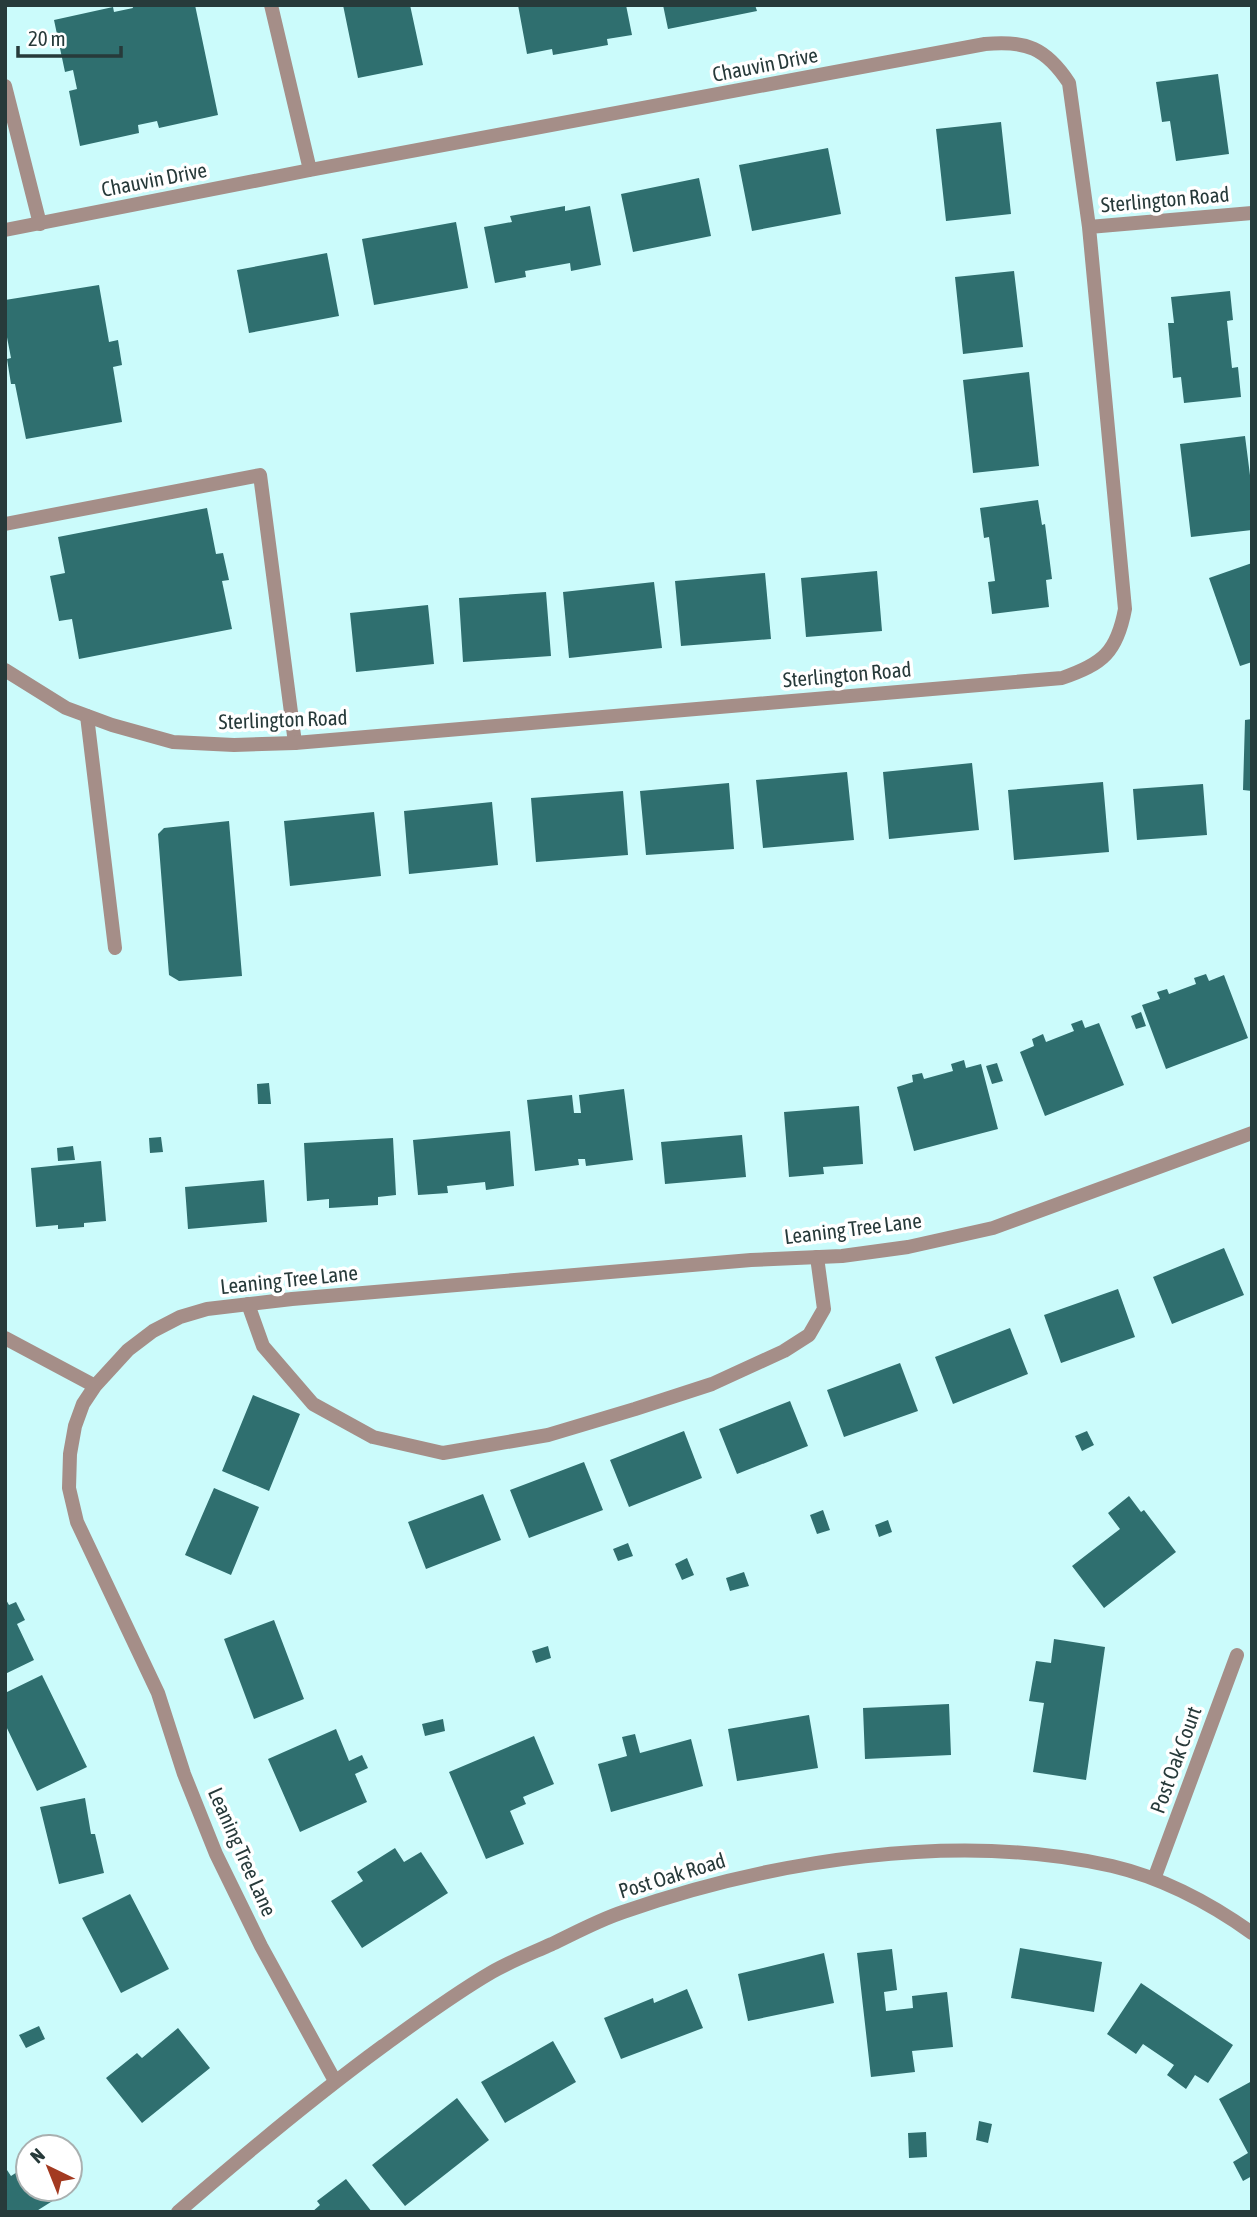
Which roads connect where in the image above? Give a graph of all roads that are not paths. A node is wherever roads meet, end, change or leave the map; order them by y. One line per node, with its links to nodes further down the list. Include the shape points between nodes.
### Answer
1 (271, 5): 3 (street)
2 (5, 86): 5 (street)
3 (310, 170): 5 (street, Chauvin Drive); 6 (street, Chauvin Drive, via 1007,42 1040,51 1069,83)
4 (1252, 214): 6 (street, Sterlington Road)
5 (40, 224): 7 (street, Chauvin Drive)
6 (1089, 227): 11 (street, Sterlington Road, via 1125,609 1121,632 1109,652 1089,669 1062,678)
7 (5, 230)
8 (5, 524): 11 (street, via 260,475)
9 (6, 671): 10 (street, Sterlington Road, via 65,708)
10 (87, 716): 11 (street, Sterlington Road, via 173,742); 12 (street)
11 (295, 743)
12 (115, 948)
13 (1252, 1133): 14 (street, Leaning Tree Lane, via 993,1228 908,1247)
14 (817, 1257): 15 (street, Leaning Tree Lane); 15 (street, via 824,1309 809,1335 785,1351 712,1384 623,1413 548,1435 443,1453 373,1437 313,1404 263,1346)
15 (248, 1304): 17 (street, Leaning Tree Lane, via 180,1317 153,1331)
16 (5, 1338): 17 (street)
17 (95, 1386): 21 (street, Leaning Tree Lane, via 79,1415 70,1454 69,1488 77,1522 158,1693 216,1854)
18 (1237, 1655): 19 (street, Post Oak Court)
19 (1154, 1879): 20 (street, Post Oak Road, via 1199,1899); 21 (street, Post Oak Road, via 1114,1866 1042,1854 958,1850 778,1868 621,1913 495,1970)
20 (1252, 1933)
21 (335, 2081): 22 (street, Post Oak Road)
22 (178, 2212)

